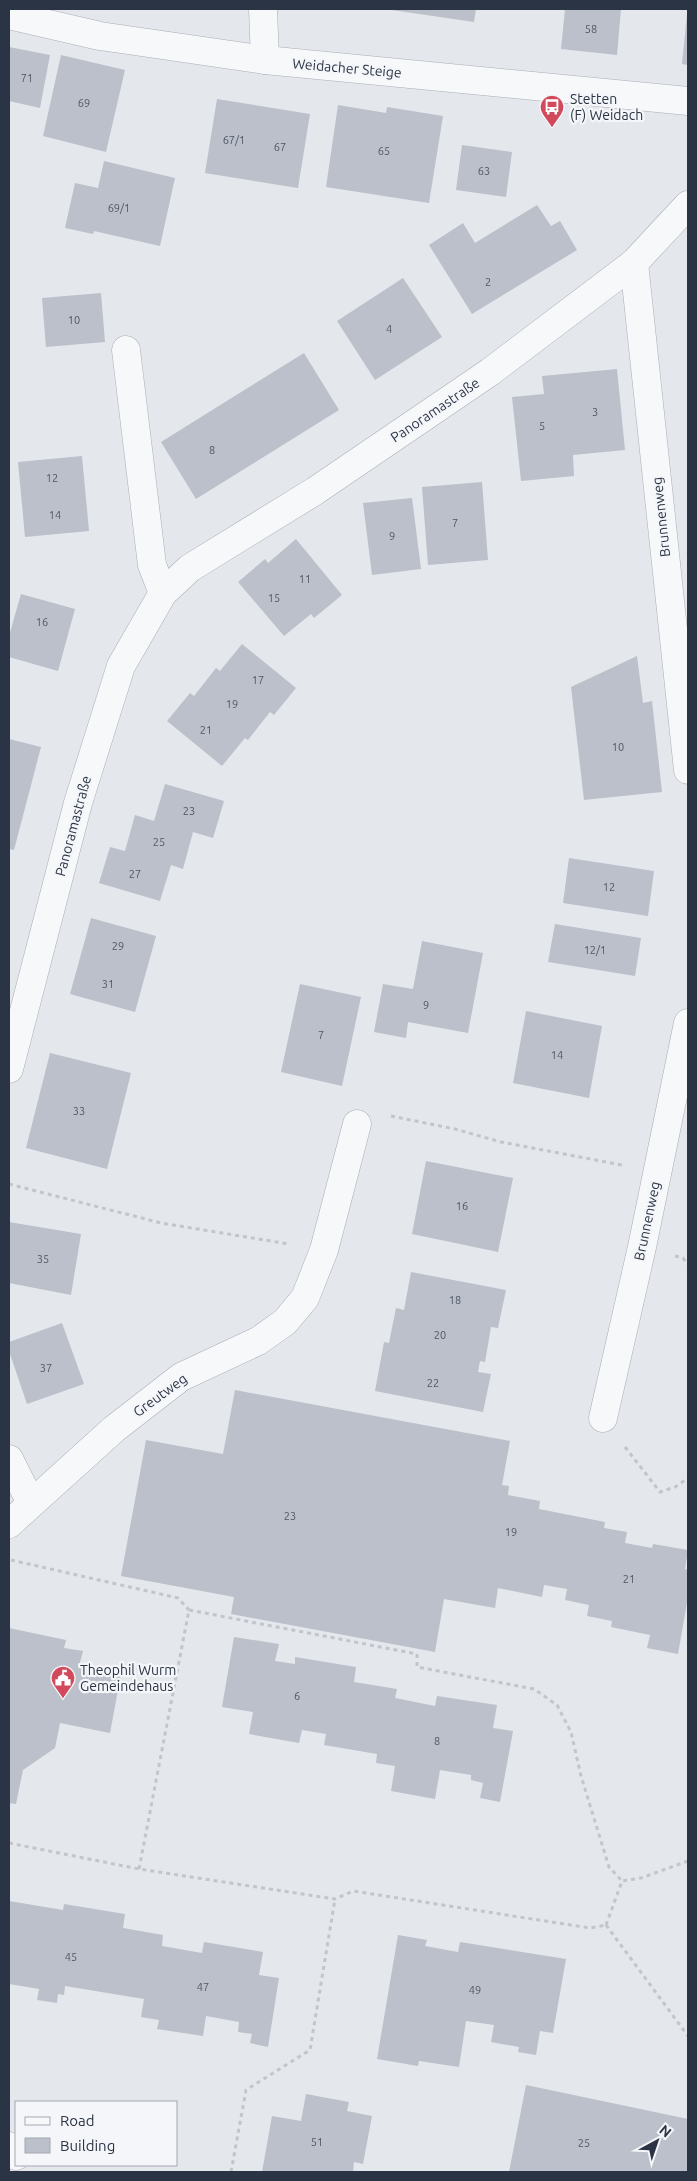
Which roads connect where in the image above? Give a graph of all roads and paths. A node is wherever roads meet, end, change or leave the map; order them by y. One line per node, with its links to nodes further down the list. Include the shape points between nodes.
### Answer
1 (263, 9): 3 (street)
2 (9, 15): 3 (street, Weidacher Steige, via 100,36)
3 (265, 60): 4 (street, Weidacher Steige)
4 (688, 102)
5 (688, 205): 6 (street, Panoramastraße)
6 (634, 263): 8 (street, Panoramastraße, via 490,372 315,491 190,568); 9 (street, Brunnenweg)
7 (126, 350): 8 (street, via 152,565)
8 (163, 593): 11 (street, Panoramastraße, via 121,666 78,803)
9 (688, 770)
10 (688, 1023): 13 (street, Brunnenweg)
11 (9, 1069)
12 (357, 1124): 13 (path, via 375,1113 502,1142); 15 (street, Greutweg)
13 (658, 1171): 16 (street, Brunnenweg)
14 (9, 1184): 15 (path, via 161,1223)
15 (324, 1250): 19 (street, Greutweg, via 305,1298 285,1322 258,1341 181,1377 114,1429)
16 (603, 1418): 18 (path, via 660,1492)
17 (9, 1459): 19 (street)
18 (688, 1478)
19 (31, 1503): 20 (street, Greutweg)
20 (9, 1524)
21 (9, 1560): 22 (path, via 178,1598)
22 (189, 1610): 25 (path); 26 (path, via 417,1654 417,1667 534,1689 557,1705 571,1732 609,1867)
23 (9, 1843): 25 (path)
24 (688, 1861): 26 (path, via 641,1878)
25 (139, 1869): 27 (path)
26 (622, 1880): 28 (path)
27 (335, 1899): 28 (path, via 353,1891 590,1928); 30 (path, via 310,2050 246,2090)
28 (606, 1925): 29 (path)
29 (688, 2036)
30 (231, 2172)

